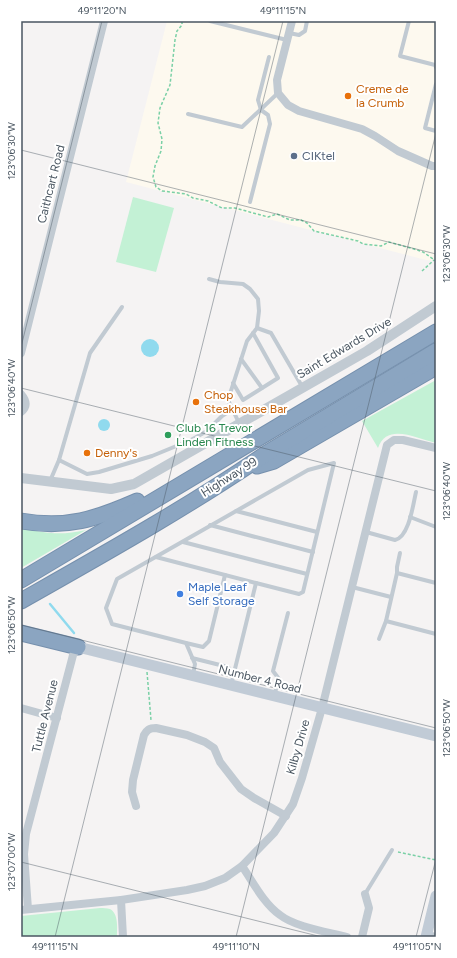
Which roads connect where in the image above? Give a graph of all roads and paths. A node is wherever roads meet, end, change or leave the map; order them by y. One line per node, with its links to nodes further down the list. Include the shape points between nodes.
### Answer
1 (104, 21): 28 (street, Caithcart Road)
2 (182, 21): 17 (path, via 175,40 170,85 160,108 158,124 162,139 161,151 154,166 153,177 156,187 162,192 186,194 222,208 235,208 268,217 278,214 290,220 301,220 314,231 363,244 381,246 389,242 423,252)
3 (210, 21): 7 (lane)
4 (292, 21): 7 (street)
5 (307, 21): 7 (lane, via 305,31)
6 (409, 21): 9 (lane, via 400,56)
7 (288, 37): 11 (street, via 277,80)
8 (269, 57): 12 (lane, via 258,100)
9 (436, 67)
10 (436, 84): 14 (lane, via 425,128)
11 (278, 93): 12 (lane); 15 (street, via 288,105 299,111 362,130 398,151)
12 (261, 110): 13 (lane, via 242,128); 16 (lane, via 268,115 270,124)
13 (188, 114)
14 (436, 131)
15 (436, 166)
16 (250, 202)
17 (435, 260): 18 (path)
18 (422, 271)
19 (209, 279): 23 (lane, via 243,284 250,289 258,298)
20 (436, 306): 33 (street, Saint Edwards Drive, via 367,351)
21 (122, 307): 39 (lane, via 90,353)
22 (436, 327): 26 (highway)
23 (257, 328): 24 (lane); 33 (lane, via 271,334)
24 (253, 332): 29 (lane); 32 (lane, via 278,378)
25 (436, 332): 26 (highway, Highway 99)
26 (422, 341): 43 (highway, Highway 99)
27 (436, 351): 40 (highway, Highway 99)
28 (21, 353)
29 (241, 359): 31 (lane); 32 (lane)
30 (436, 367): 40 (highway, via 274,461)
31 (233, 382): 32 (lane, via 243,400); 35 (lane, via 228,400)
32 (262, 388)
33 (303, 388): 37 (street, Saint Edwards Drive)
34 (21, 394): 36 (street, via 27,403)
35 (233, 409): 37 (lane); 39 (lane, via 207,431 191,440 152,456 99,472 87,474)
36 (21, 412)
37 (240, 424): 42 (street, Saint Edwards Drive, via 134,484 111,489)
38 (436, 448): 51 (street, Kilby Drive, via 403,440 390,442)
39 (59, 460): 42 (lane)
40 (242, 470): 64 (highway, Highway 99)
41 (21, 478): 42 (street, Saint Edwards Drive)
42 (50, 482)
43 (182, 482): 47 (highway, via 89,520 45,525); 59 (highway, Highway 99)
44 (416, 492): 46 (lane)
45 (236, 511): 48 (lane); 50 (lane); 50 (lane, via 308,470 334,463)
46 (410, 517): 49 (lane); 51 (lane, via 400,539)
47 (21, 522)
48 (210, 525): 52 (lane); 53 (lane)
49 (436, 527)
50 (317, 532): 53 (lane)
51 (365, 532): 62 (street, Kilby Drive)
52 (183, 542): 55 (lane); 57 (lane)
53 (313, 552): 57 (lane)
54 (400, 553): 56 (lane)
55 (156, 557): 58 (lane); 70 (lane, via 117,579 106,608 112,624)
56 (397, 573): 61 (lane); 63 (lane)
57 (307, 574): 60 (lane, via 303,592 299,594)
58 (225, 575): 60 (lane); 70 (lane, via 209,641 203,647)
59 (21, 580)
60 (256, 583): 75 (lane)
61 (436, 583)
62 (351, 587): 63 (lane); 78 (street, Kilby Drive)
63 (391, 597): 66 (lane)
64 (21, 601)
65 (288, 614): 76 (lane, via 273,671 279,679)
66 (386, 621): 68 (lane); 69 (lane)
67 (21, 633): 71 (highway)
68 (436, 634)
69 (379, 639)
70 (186, 642): 72 (lane)
71 (78, 648): 74 (main road, Number 4 Road); 79 (street, Tuttle Avenue, via 73,655)
72 (192, 658): 74 (lane, via 195,664); 75 (lane, via 228,667)
73 (147, 672): 80 (path)
74 (193, 676): 75 (main road, Number 4 Road)
75 (232, 680): 76 (main road, Number 4 Road)
76 (274, 696): 78 (main road, Number 4 Road)
77 (21, 708): 79 (street)
78 (322, 708): 81 (main road, Number 4 Road); 83 (street, Kilby Drive, via 301,783)
79 (57, 718): 84 (street, Tuttle Avenue)
80 (152, 728): 82 (street, via 144,735 133,780 132,792); 83 (street, via 187,735 205,742 214,748 220,762 242,789)
81 (436, 736)
82 (136, 806)
83 (286, 816): 87 (street, Kilby Drive, via 267,842)
84 (24, 834): 91 (street, Tuttle Avenue)
85 (392, 850): 86 (path); 88 (lane)
86 (436, 860)
87 (242, 866): 90 (street, Kilby Drive, via 205,886); 96 (street, via 279,915 288,921)
88 (365, 894): 97 (street, via 369,908)
89 (436, 896): 93 (main road)
90 (121, 900): 91 (street, Kilby Drive); 95 (street)
91 (25, 909)
92 (21, 927): 94 (path)
93 (429, 935)
94 (22, 937)
95 (123, 937)
96 (347, 937)
97 (362, 937)

